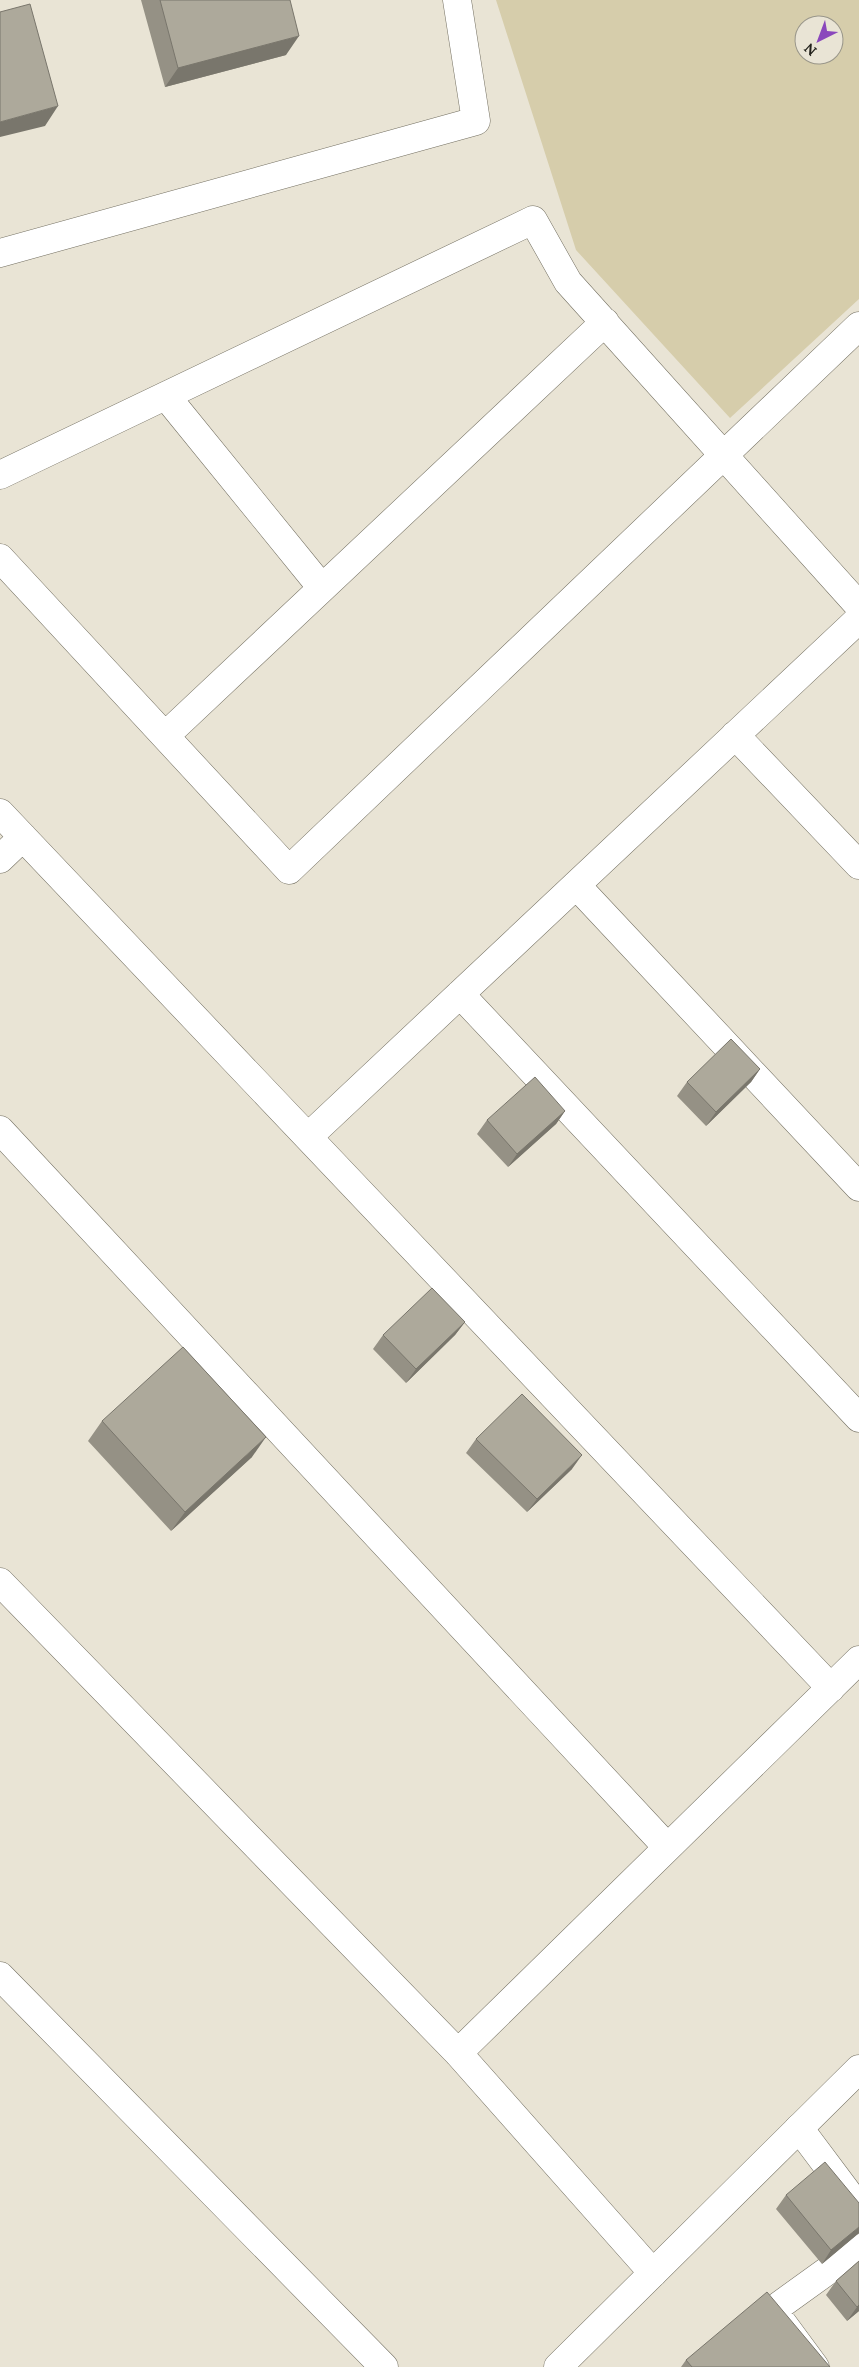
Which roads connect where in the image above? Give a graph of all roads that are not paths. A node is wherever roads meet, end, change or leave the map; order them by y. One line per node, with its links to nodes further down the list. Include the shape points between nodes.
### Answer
1 (457, 0): 2 (street, via 476,121)
2 (0, 253)
3 (605, 322): 5 (street, via 568,282 533,220); 6 (street); 9 (street)
4 (859, 326): 6 (street)
5 (166, 396): 7 (street); 9 (street)
6 (722, 454): 10 (street); 13 (street, via 289,870)
7 (0, 476)
8 (0, 558): 13 (street)
9 (322, 588): 13 (street)
10 (859, 606)
11 (859, 619): 12 (street)
12 (736, 735): 17 (street); 18 (street)
13 (165, 736)
14 (0, 813): 15 (street)
15 (23, 837): 16 (street); 21 (street)
16 (0, 859)
17 (859, 865)
18 (576, 885): 19 (street); 22 (street)
19 (460, 994): 21 (street); 23 (street)
20 (0, 1130): 27 (street)
21 (308, 1137): 26 (street)
22 (859, 1187)
23 (859, 1418)
24 (0, 1582): 29 (street)
25 (859, 1660): 26 (street)
26 (831, 1688): 27 (street)
27 (667, 1847): 29 (street)
28 (0, 1976): 35 (street)
29 (458, 2053): 34 (street)
30 (859, 2069): 31 (street)
31 (800, 2128): 32 (street); 34 (street)
32 (859, 2208)
33 (859, 2248): 37 (street, via 773,2310)
34 (653, 2273): 36 (street)
35 (384, 2367)
36 (558, 2367)
37 (815, 2367)

